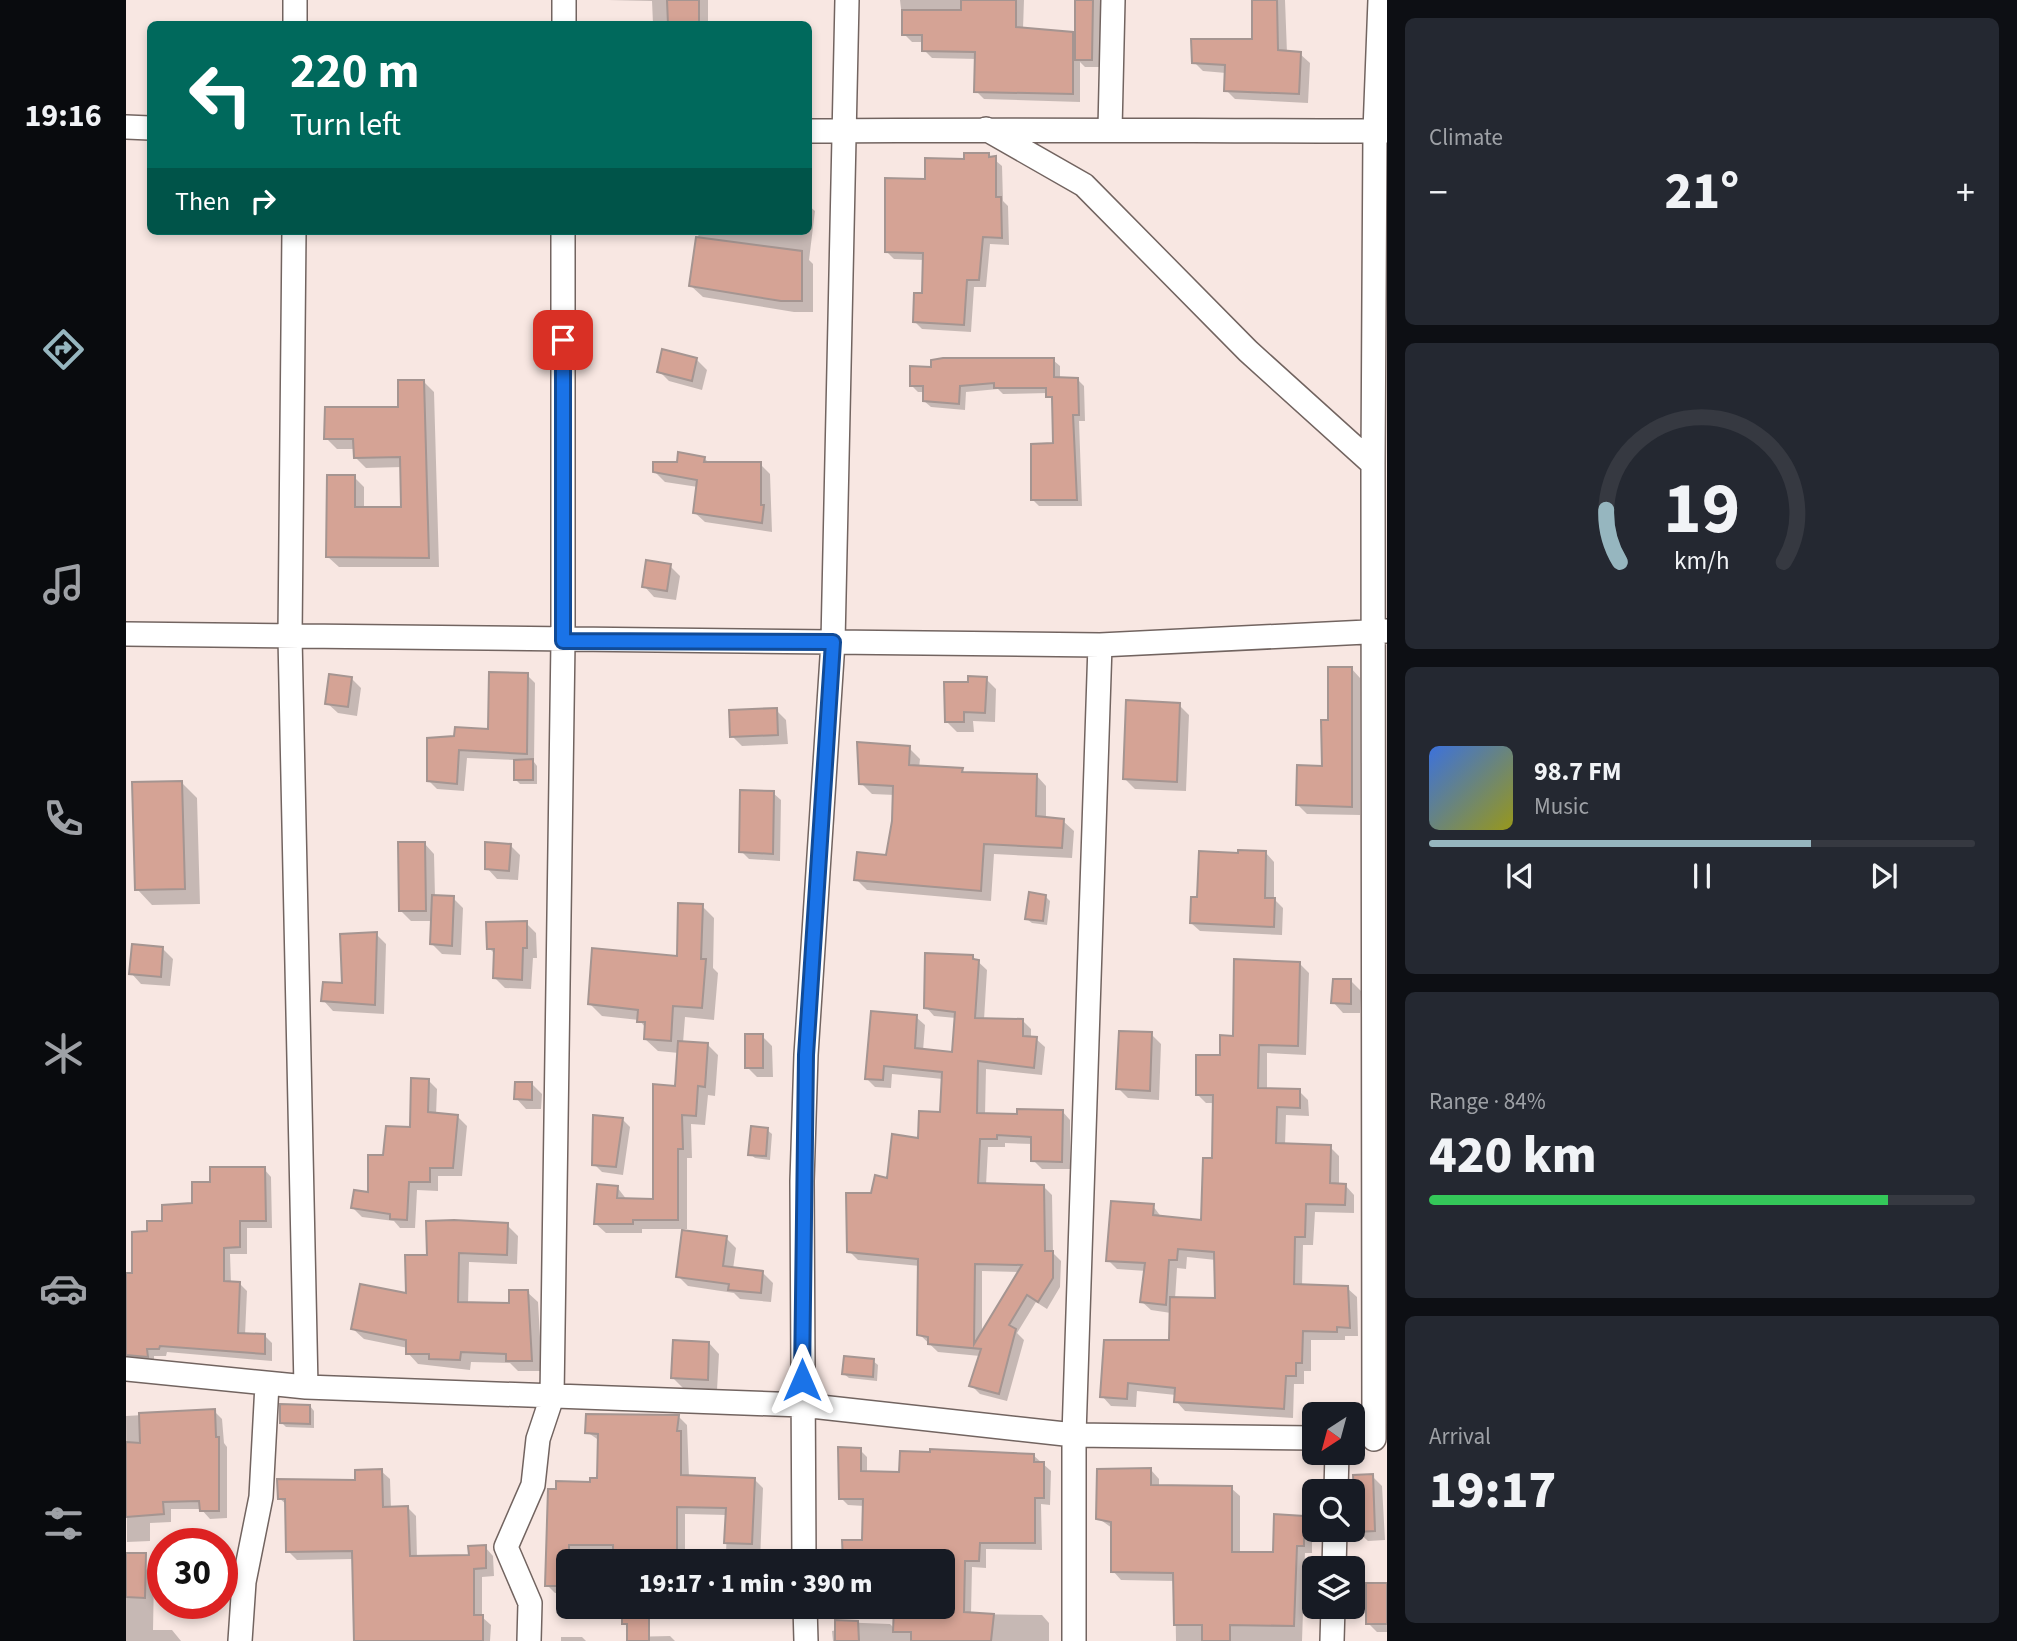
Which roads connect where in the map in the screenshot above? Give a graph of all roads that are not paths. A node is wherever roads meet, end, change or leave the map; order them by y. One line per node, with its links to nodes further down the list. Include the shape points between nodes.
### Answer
1 (295, 0): 6 (street)
2 (564, 0): 7 (street)
3 (848, 0): 12 (street)
4 (1113, 0): 11 (street)
5 (1380, 0): 14 (street)
6 (295, 21)
7 (564, 21)
8 (126, 127): 9 (street)
9 (147, 128)
10 (984, 128): 11 (street); 12 (street); 17 (street, via 1084,185 1248,351)
11 (1110, 129): 14 (street)
12 (845, 130): 13 (street); 22 (street)
13 (812, 131)
14 (1381, 131): 17 (street)
15 (294, 235): 20 (street)
16 (563, 235): 21 (street)
17 (1373, 464): 18 (street)
18 (1381, 630): 23 (street); 24 (street)
19 (126, 634): 20 (street)
20 (290, 637): 21 (street); 28 (street)
21 (563, 641): 22 (street); 29 (street)
22 (833, 642): 23 (street); 30 (street, via 806,1055)
23 (1100, 645): 31 (street)
24 (1380, 900): 25 (street)
25 (1380, 1160): 33 (street)
26 (126, 1369): 27 (street)
27 (267, 1384): 28 (street); 37 (street, via 261,1497 244,1582)
28 (306, 1387): 29 (street)
29 (552, 1397): 30 (street); 38 (street, via 538,1439 533,1485 506,1547 530,1603)
30 (802, 1405): 31 (street); 34 (street)
31 (1074, 1436): 32 (street); 40 (street)
32 (1302, 1438)
33 (1371, 1439)
34 (804, 1549)
35 (805, 1619): 39 (street)
36 (1333, 1619): 41 (street)
37 (240, 1641)
38 (529, 1641)
39 (806, 1641)
40 (1074, 1641)
41 (1332, 1641)

